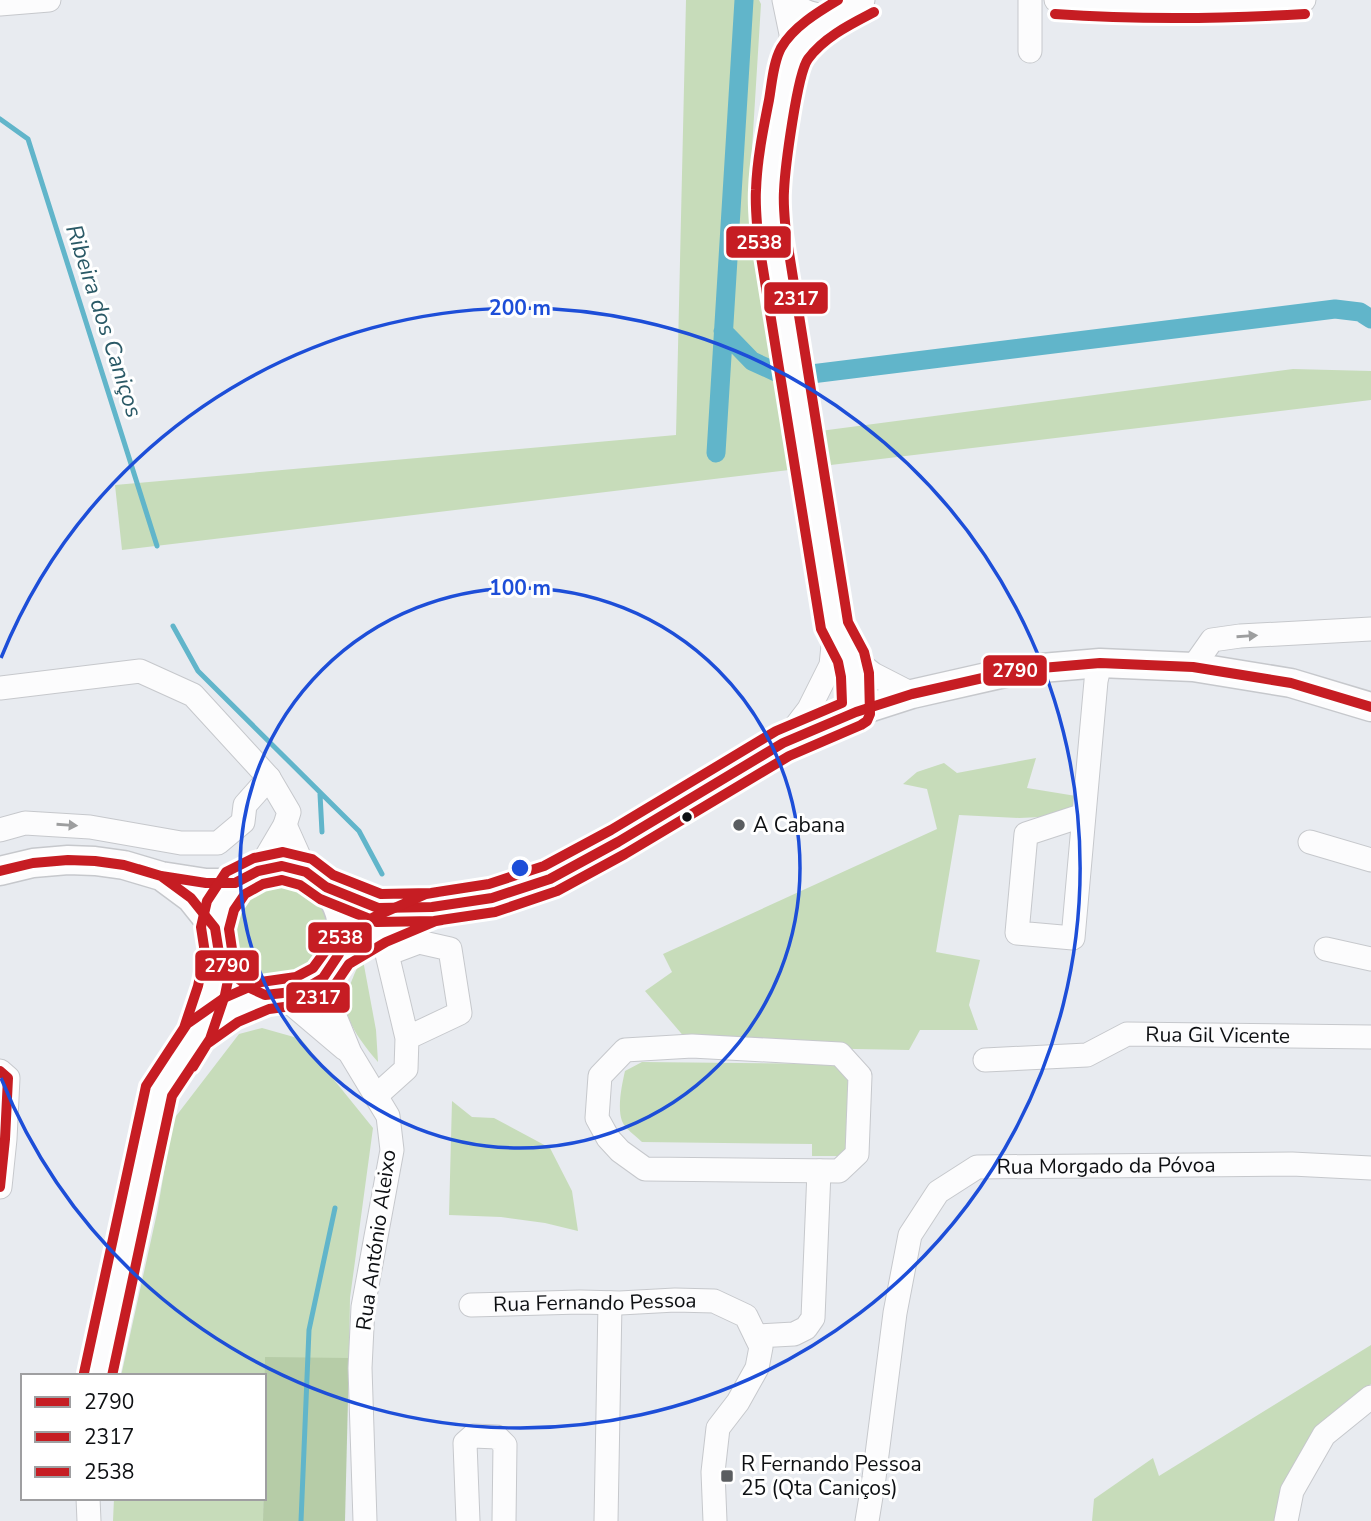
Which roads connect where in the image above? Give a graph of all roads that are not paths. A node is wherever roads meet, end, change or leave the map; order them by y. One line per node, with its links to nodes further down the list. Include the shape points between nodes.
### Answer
1 (49, 0): 6 (street)
2 (786, 0): 7 (street, via 821,15); 9 (street)
3 (1030, 0): 8 (street)
4 (1056, 0): 5 (street, via 1144,4)
5 (1304, 0)
6 (0, 5)
7 (857, 5): 9 (street, via 821,28)
8 (1030, 51)
9 (792, 57): 10 (street, via 770,187 772,236)
10 (835, 627): 14 (street); 19 (street, via 831,665 809,709)
11 (1371, 629): 13 (street, one-way to 11, via 1212,640)
12 (1100, 663): 13 (main road); 16 (main road, via 1018,670); 21 (street)
13 (1194, 667): 17 (main road, via 1291,683)
14 (860, 669): 16 (street); 18 (street)
15 (0, 688): 20 (street, via 140,671 193,695)
16 (912, 694): 18 (main road)
17 (1371, 707)
18 (856, 712): 19 (main road)
19 (783, 743): 30 (main road, via 550,879 492,898)
20 (270, 778): 22 (street, via 289,812); 23 (street, one-way to 20, via 25,822 90,827 181,843 218,843 243,822 245,805)
21 (1084, 815): 21 (street, via 1026,834 1017,933 1073,938)
22 (285, 825): 28 (street); 29 (street)
23 (0, 830)
24 (1310, 842): 25 (street)
25 (1371, 860)
26 (0, 871): 27 (main road, via 68,860 124,865)
27 (162, 876): 28 (main road, via 206,883); 31 (main road, via 191,898)
28 (247, 877): 29 (main road, via 282,866); 31 (main road, via 221,904)
29 (316, 880): 30 (main road, via 378,908); 33 (main road, via 339,909 343,933)
30 (432, 907): 33 (main road, via 380,930)
31 (217, 941): 35 (main road, via 232,974 252,989); 36 (street, via 212,990)
32 (1326, 949): 34 (street)
33 (337, 957): 35 (main road, via 323,978 301,991); 39 (street, Rua António Aleixo, via 334,1014)
34 (1371, 959)
35 (273, 994): 36 (street, via 231,1010); 39 (street, Rua António Aleixo)
36 (197, 1034): 50 (street, via 159,1090)
37 (1371, 1037): 40 (street, Rua Gil Vicente, via 1127,1034 1087,1055)
38 (407, 1038): 42 (street, via 406,1069)
39 (350, 1053): 42 (street, Rua António Aleixo)
40 (985, 1060)
41 (0, 1071): 43 (street, via 8,1078)
42 (376, 1096): 54 (street, Rua António Aleixo, via 388,1116 392,1150 363,1307 360,1368)
43 (2, 1139): 46 (street)
44 (1371, 1168): 59 (street, Rua Morgado da Póvoa, via 1292,1164 977,1167 938,1192 908,1245)
45 (819, 1171): 45 (street, via 839,1171 857,1154 860,1076 840,1054 692,1046 625,1049 600,1076 597,1118 620,1151 645,1169); 49 (street, via 813,1318 794,1334)
46 (0, 1186)
47 (610, 1303): 48 (street, Rua Fernando Pessoa); 49 (street, Rua Fernando Pessoa, via 714,1301 746,1315); 57 (street)
48 (471, 1305)
49 (756, 1336): 58 (street, via 761,1347 757,1368 718,1428 713,1472)
50 (98, 1374)
51 (1371, 1397): 60 (street, via 1324,1435 1292,1491)
52 (88, 1500): 53 (street)
53 (89, 1521)
54 (365, 1521)
55 (468, 1521): 56 (street, via 465,1443 473,1436 497,1437 505,1445)
56 (505, 1521)
57 (606, 1521)
58 (715, 1521)
59 (867, 1521)
60 (1286, 1521)

